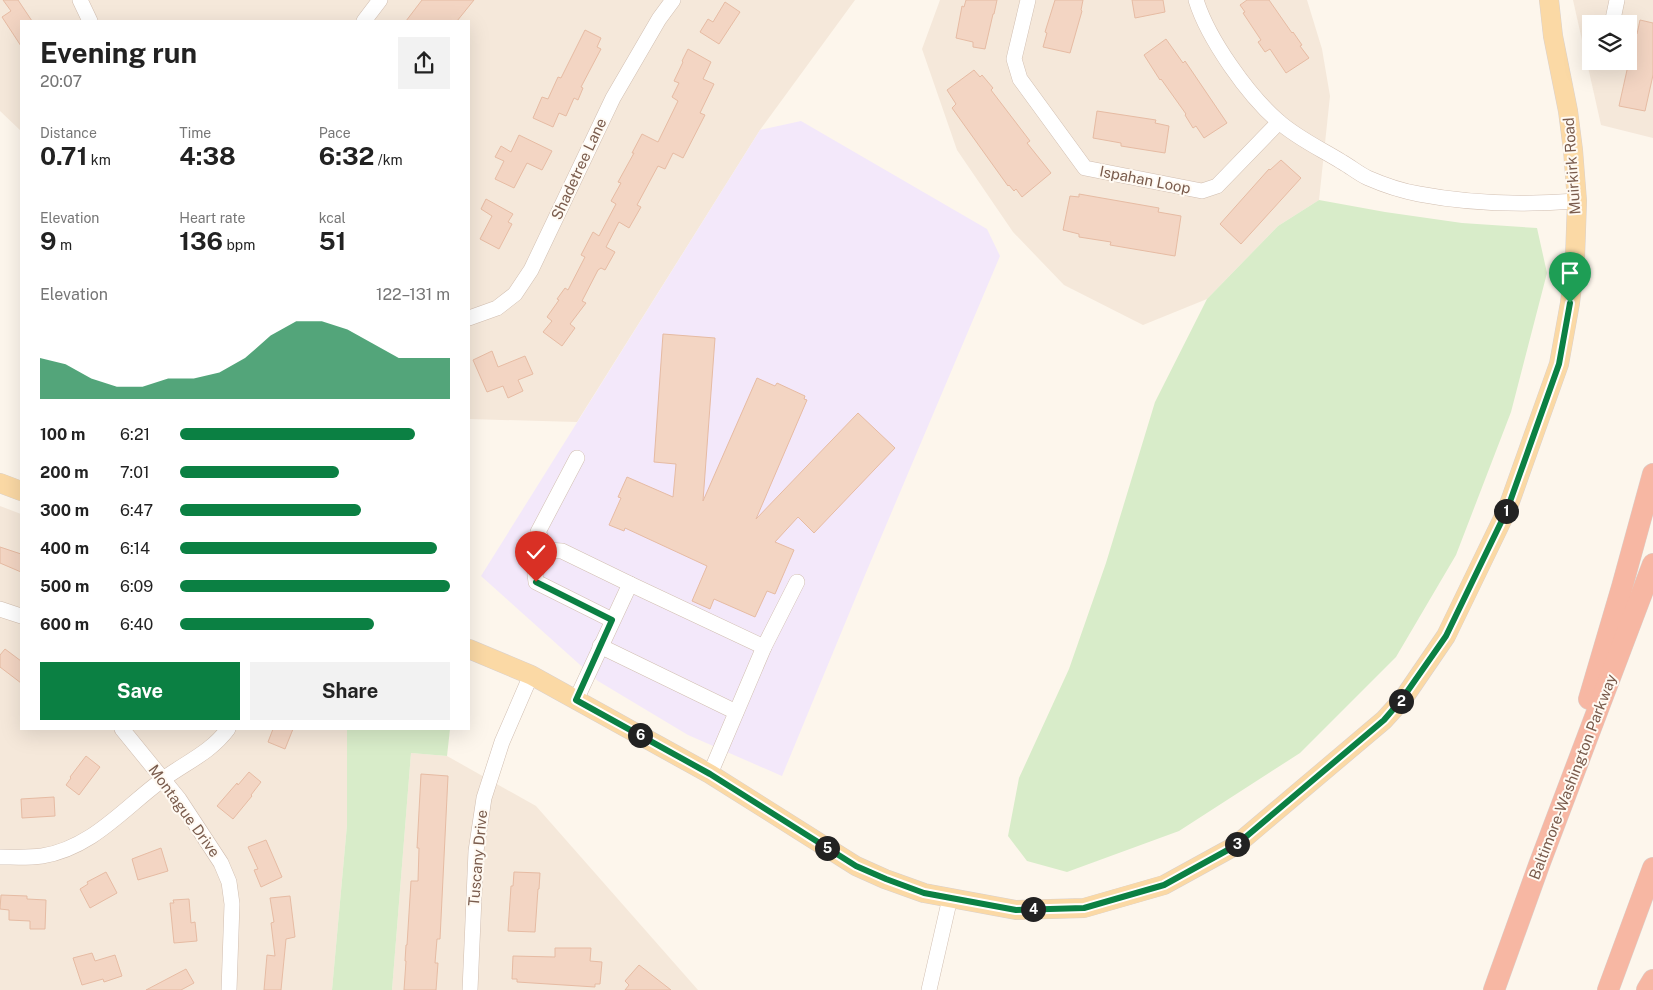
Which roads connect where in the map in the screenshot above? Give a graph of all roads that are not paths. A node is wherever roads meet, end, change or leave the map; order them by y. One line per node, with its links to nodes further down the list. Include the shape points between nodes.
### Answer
1 (80, 0): 9 (street)
2 (380, 0): 10 (street)
3 (673, 0): 13 (street, Shadetree Lane, via 659,18 613,98 531,270 515,294 497,308)
4 (1028, 0): 11 (street, Ispahan Loop, via 1014,59 1020,79 1085,168 1202,191 1217,186)
5 (1196, 0): 11 (street, via 1207,28 1232,66)
6 (1549, 0): 12 (main road, Muirkirk Road, via 1571,130)
7 (1617, 0): 8 (street)
8 (1614, 15)
9 (90, 20)
10 (365, 20)
11 (1278, 122): 12 (street, via 1367,178 1418,194 1497,204)
12 (1577, 201): 38 (main road, Muirkirk Road, via 1575,258 1559,364 1526,459 1507,510 1446,636 1384,720 1235,846 1164,885 1084,908 1016,910)
13 (470, 318)
14 (577, 458): 18 (street, via 538,532)
15 (1653, 474): 36 (highway)
16 (0, 483): 17 (main road)
17 (20, 491)
18 (547, 550): 21 (street, via 562,551); 24 (street, via 535,574 536,582)
19 (1653, 564): 36 (highway, Baltimore-Washington Parkway)
20 (797, 582): 26 (street)
21 (630, 584): 24 (street); 26 (street)
22 (0, 609): 23 (street)
23 (20, 616)
24 (612, 620): 25 (street)
25 (600, 646): 29 (street); 30 (street)
26 (764, 648): 30 (street)
27 (470, 649): 28 (main road, Muirkirk Road)
28 (531, 675): 29 (main road, Muirkirk Road); 41 (street, Tuscany Drive, via 502,742 484,798 476,851)
29 (576, 700): 33 (main road, Muirkirk Road)
30 (736, 712): 33 (street)
31 (123, 730): 34 (street, Montague Drive)
32 (227, 730): 34 (street, via 212,748)
33 (710, 774): 38 (main road, Muirkirk Road, via 856,866 907,887)
34 (162, 780): 35 (street, via 102,830 74,846 42,856); 40 (street, Montague Drive, via 206,838 229,882 232,904)
35 (0, 857)
36 (1540, 865): 43 (highway, Baltimore-Washington Parkway)
37 (1653, 868): 44 (highway)
38 (950, 898): 42 (street)
39 (1653, 980): 45 (highway)
40 (229, 990)
41 (470, 990)
42 (929, 990)
43 (1494, 990)
44 (1608, 990)
45 (1647, 990)

